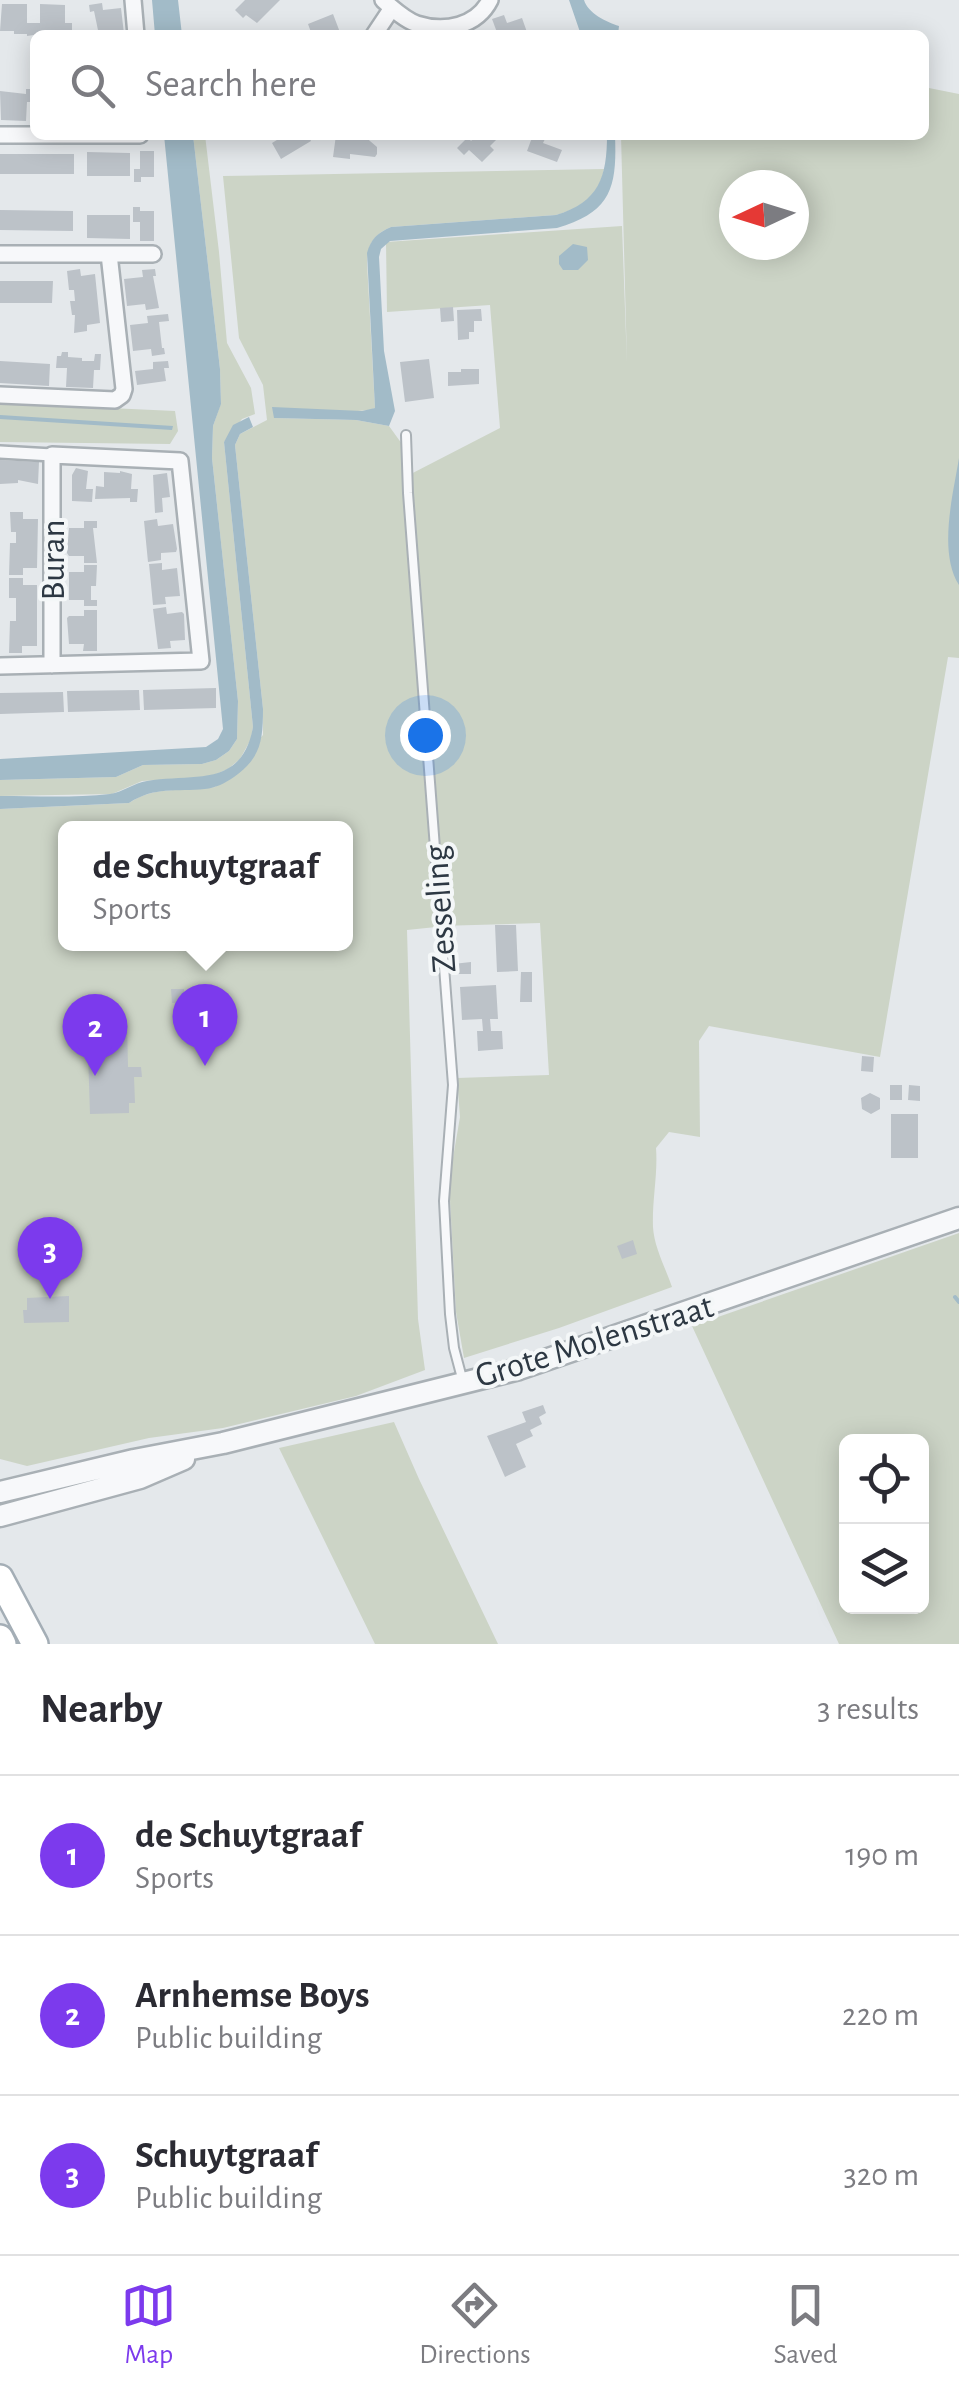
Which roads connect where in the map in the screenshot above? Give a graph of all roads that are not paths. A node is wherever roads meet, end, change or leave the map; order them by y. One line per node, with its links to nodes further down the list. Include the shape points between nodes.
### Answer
1 (133, 0): 5 (street)
2 (490, 0): 4 (street)
3 (387, 4): 4 (street, via 414,23 442,27); 6 (street)
4 (480, 16): 7 (street)
5 (136, 30)
6 (376, 30)
7 (484, 30)
8 (0, 135): 9 (street)
9 (30, 135)
10 (0, 254): 11 (street)
11 (108, 254): 12 (street); 13 (street, via 122,395 115,400)
12 (153, 254)
13 (0, 394)
14 (406, 435): 20 (lane, Zesseling, via 453,1085 444,1200 450,1314)
15 (0, 452): 16 (street)
16 (52, 455): 17 (street, Buran); 17 (street, via 180,461 201,662)
17 (52, 665): 18 (street)
18 (0, 666)
19 (959, 1218): 20 (street, Grote Molenstraat, via 596,1344)
20 (462, 1382): 21 (street, Grote Molenstraat)
21 (223, 1443): 22 (street, Grote Molenstraat); 23 (street, Grote Molenstraat, via 140,1478)
22 (0, 1492)
23 (0, 1516)
24 (0, 1578): 25 (main road)
25 (35, 1644)

